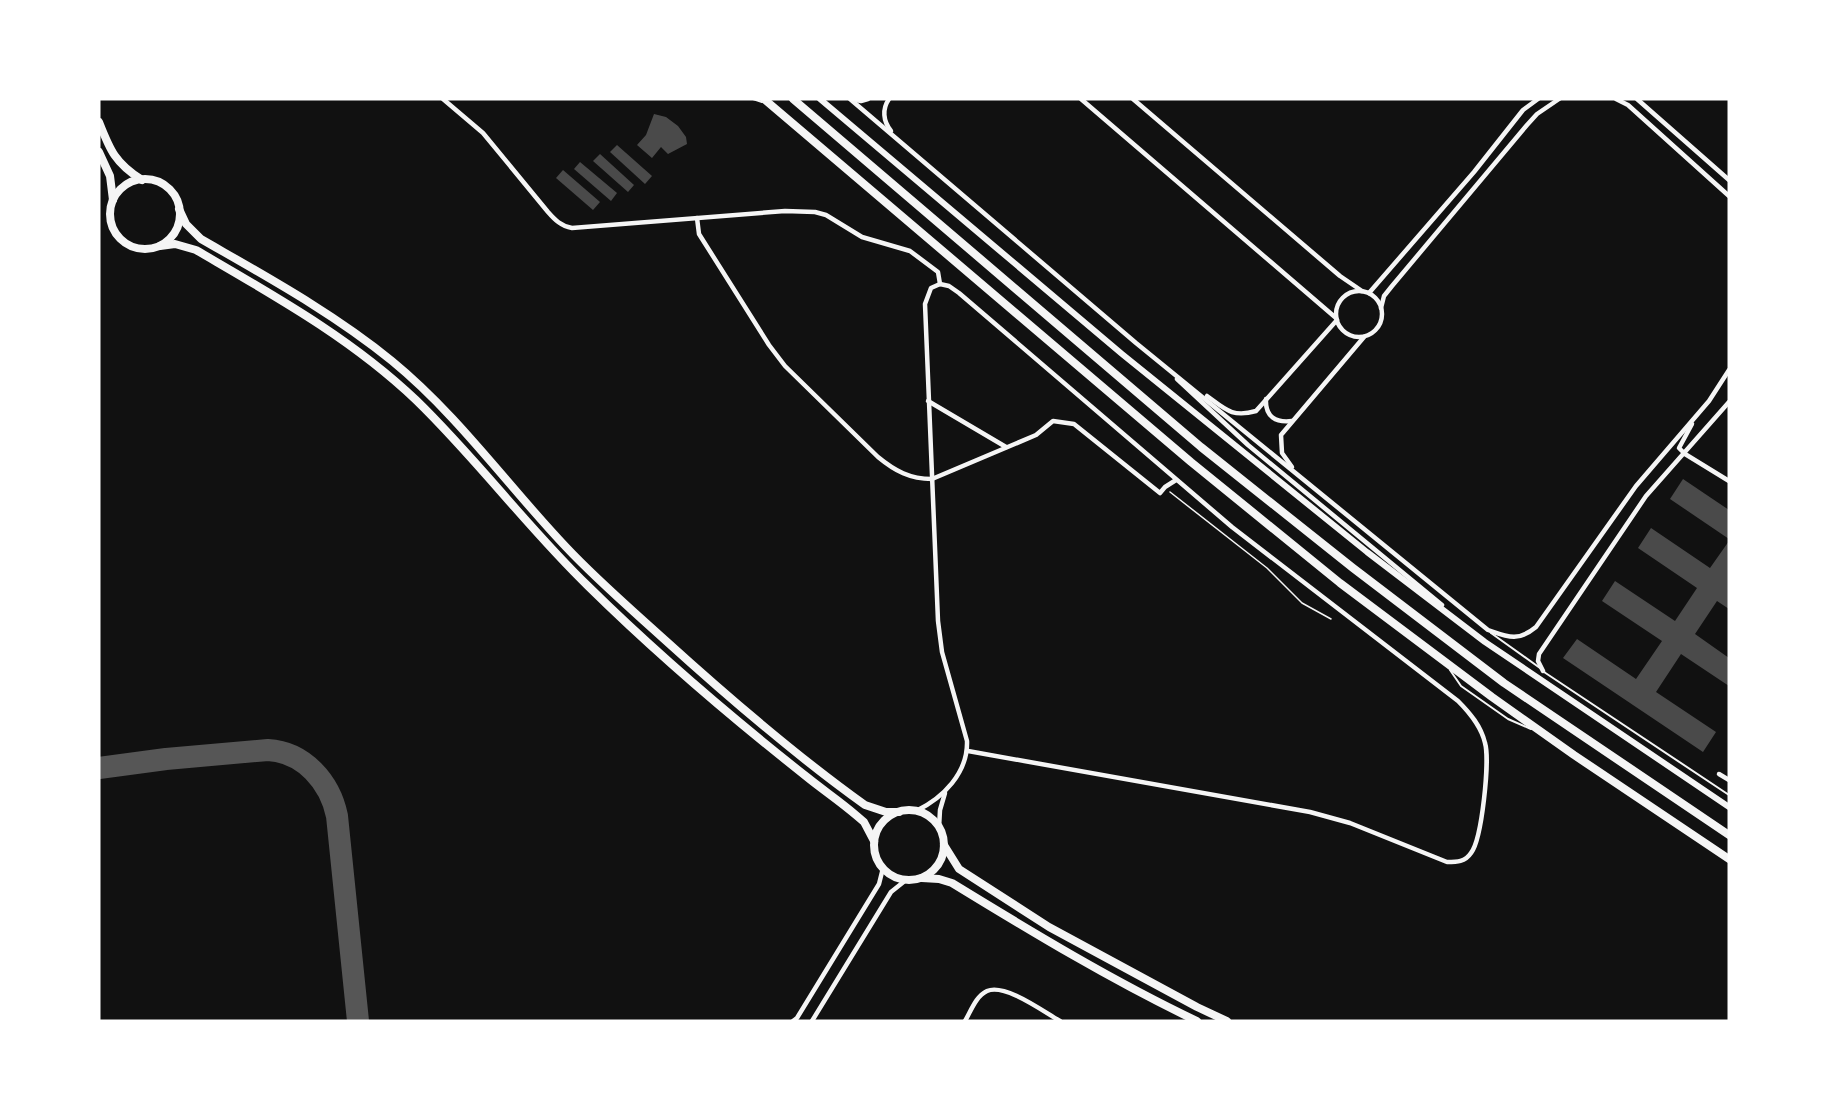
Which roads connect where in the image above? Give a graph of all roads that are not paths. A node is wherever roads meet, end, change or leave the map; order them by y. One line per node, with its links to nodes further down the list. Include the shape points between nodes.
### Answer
1 (443, 99): 24 (street, via 483,133 565,227)
2 (753, 99): 15 (lane)
3 (765, 99): 15 (highway)
4 (793, 99): 58 (highway, via 1201,447 1353,568 1504,683)
5 (820, 99): 47 (street, via 1122,354)
6 (850, 99): 7 (street); 17 (street)
7 (868, 99)
8 (889, 99): 17 (street, via 884,111 886,124)
9 (1081, 99): 30 (street)
10 (1133, 99): 27 (street)
11 (1538, 99): 28 (street, via 1523,110)
12 (1559, 99): 29 (street, via 1532,119 1384,296)
13 (1616, 99): 21 (street, via 1628,105)
14 (1637, 99): 20 (street)
15 (773, 106): 61 (highway, via 1199,469 1340,583 1547,736)
16 (99, 122): 19 (main road, via 113,155)
17 (896, 138): 32 (street)
18 (99, 152): 22 (main road, via 110,177)
19 (141, 180): 22 (main road, via 122,188); 23 (main road, via 169,189)
20 (1729, 180)
21 (1729, 196)
22 (113, 200): 25 (main road, via 111,224 119,238 140,249)
23 (179, 209): 25 (main road, via 177,228); 56 (main road, via 186,224 201,239 321,309 394,363 459,426 597,578 752,716 865,805)
24 (697, 218): 26 (street, via 785,211 826,215 862,237 910,251 938,272); 43 (street, via 699,234 769,345 796,379 893,469)
25 (160, 246): 59 (main road, via 175,244 196,250 315,320 385,373 450,435 589,587 701,690 864,822)
26 (940, 284): 36 (street, via 931,288 925,304); 44 (street, via 959,293)
27 (1362, 291): 28 (street); 30 (street, via 1342,298)
28 (1369, 293): 29 (street)
29 (1382, 308): 31 (street, via 1379,326)
30 (1336, 319): 31 (street, via 1344,332); 35 (street)
31 (1364, 337): 39 (street)
32 (1136, 343): 34 (street); 47 (street, via 1248,445)
33 (1729, 370): 38 (street)
34 (1185, 382): 35 (street, via 1237,415 1256,411); 42 (street)
35 (1266, 399): 39 (street, via 1274,420)
36 (928, 401): 40 (street); 43 (street)
37 (1729, 402): 41 (street)
38 (1697, 415): 41 (street, via 1679,448); 46 (street, via 1636,486 1536,627 1516,638)
39 (1292, 421): 42 (street, via 1281,435 1282,453)
40 (1006, 447): 43 (street); 44 (street, via 1036,435 1053,421 1060,421 1074,424 1160,492)
41 (1685, 454): 45 (street); 48 (street, via 1646,496 1539,654)
42 (1300, 476): 46 (street)
43 (932, 479): 49 (street, via 940,637)
44 (1176, 480): 49 (street, via 1472,714 1486,744 1487,761 1472,853 1457,862 1447,862 1350,823 1310,812)
45 (1729, 482)
46 (1488, 630): 48 (lane)
47 (1485, 642): 54 (street)
48 (1543, 671): 53 (lane)
49 (968, 751): 52 (street)
50 (1719, 774): 51 (street)
51 (1729, 780)
52 (945, 793): 55 (street); 57 (street)
53 (1729, 795)
54 (1729, 807)
55 (916, 811): 56 (main road); 57 (main road)
56 (899, 812): 59 (main road, via 882,823)
57 (939, 828): 60 (main road)
58 (1729, 835)
59 (874, 842): 62 (main road)
60 (944, 845): 63 (main road, via 940,862); 70 (main road, via 959,869 1039,921)
61 (1729, 859)
62 (883, 868): 64 (main road); 65 (street, via 879,884)
63 (922, 878): 64 (main road); 69 (main road, via 952,883 1108,975)
64 (906, 880): 66 (street, via 891,892)
65 (793, 1021)
66 (812, 1021)
67 (965, 1021): 68 (street, via 982,996 995,990 1010,993)
68 (1060, 1021)
69 (1197, 1021)
70 (1227, 1021)

